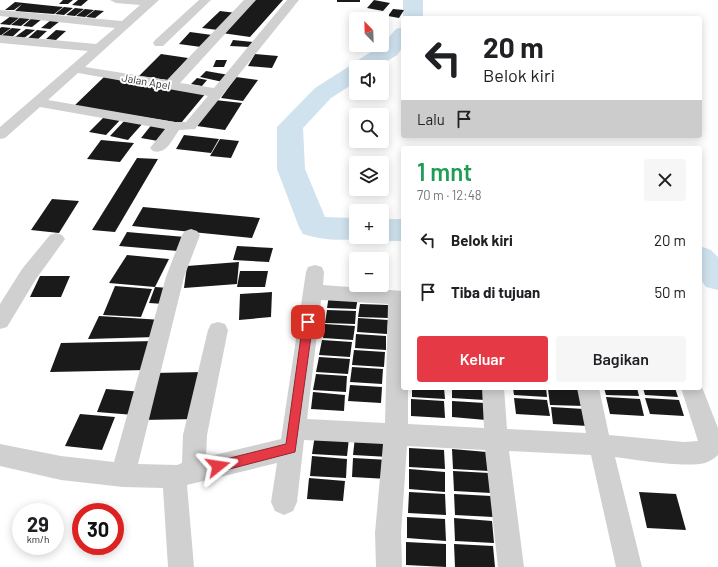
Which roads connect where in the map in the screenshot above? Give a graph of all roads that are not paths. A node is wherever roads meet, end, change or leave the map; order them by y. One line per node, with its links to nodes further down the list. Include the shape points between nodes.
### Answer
1 (116, 0): 5 (street)
2 (205, 0): 9 (street)
3 (250, 0): 12 (street)
4 (293, 0): 13 (street)
5 (152, 2): 7 (street)
6 (0, 13): 7 (street)
7 (125, 25): 10 (street)
8 (0, 39): 10 (street)
9 (159, 42)
10 (97, 48): 11 (street)
11 (75, 69): 12 (street, Jalan Apel); 14 (street)
12 (170, 85): 13 (street, Jalan Apel)
13 (217, 93): 15 (street, via 193,124 187,127)
14 (37, 102): 15 (street); 16 (street)
15 (175, 126): 17 (street)
16 (0, 135)
17 (158, 148)
18 (191, 235): 31 (street, via 175,278)
19 (56, 239): 21 (street, via 29,274)
20 (401, 298): 26 (street); 27 (street, via 314,282)
21 (0, 321)
22 (218, 330): 32 (street)
23 (492, 390): 28 (street)
24 (588, 390): 29 (street)
25 (693, 390): 29 (street, via 710,438 710,446 704,452 684,453)
26 (396, 435): 27 (street); 28 (street); 35 (street, via 388,533)
27 (292, 439): 32 (street); 33 (street)
28 (496, 440): 29 (street); 36 (street)
29 (600, 445): 37 (street)
30 (0, 455): 31 (street, via 60,468)
31 (123, 475): 32 (street)
32 (184, 475): 34 (street)
33 (284, 502)
34 (181, 567)
35 (389, 567)
36 (511, 567)
37 (629, 567)

